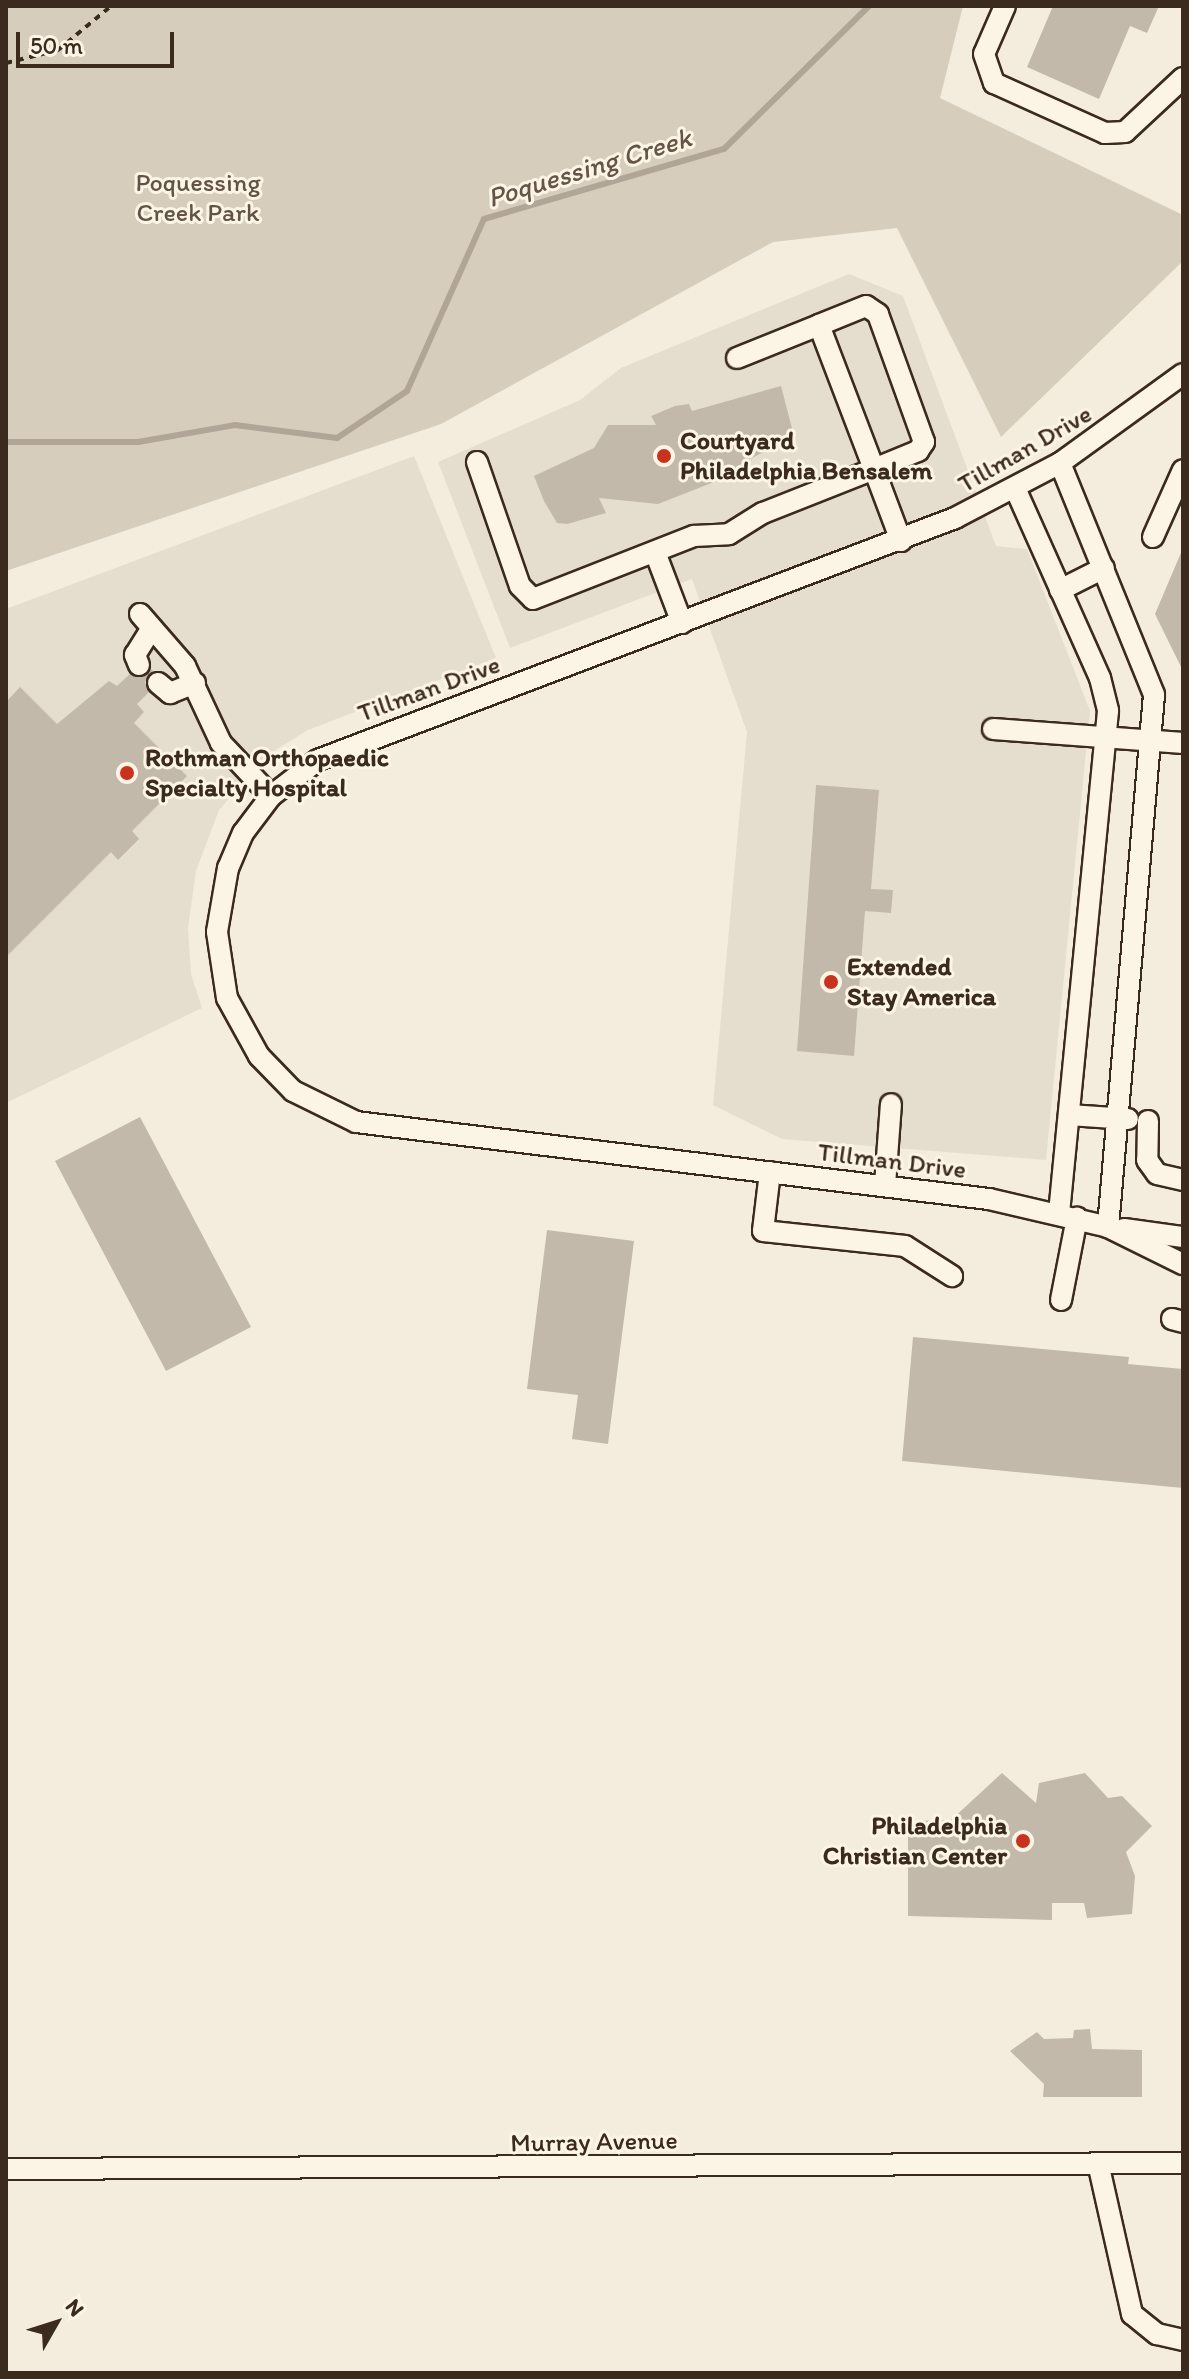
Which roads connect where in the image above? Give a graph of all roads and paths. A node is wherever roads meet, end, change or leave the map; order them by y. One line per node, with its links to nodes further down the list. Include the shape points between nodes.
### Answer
1 (111, 6): 3 (path, via 58,50)
2 (1005, 6): 4 (street, via 984,54 994,83 1105,133 1125,132)
3 (6, 63)
4 (1183, 78)
5 (819, 325): 6 (street); 10 (street); 10 (street, via 866,306 878,314 925,433 918,451)
6 (737, 358)
7 (1183, 374): 9 (street, Tillman Drive)
8 (477, 462): 15 (street, via 520,586 533,599)
9 (1060, 463): 12 (street, Tillman Drive); 16 (street)
10 (874, 469): 14 (street); 15 (street, via 763,513 729,534 694,536)
11 (1183, 470): 13 (street)
12 (1015, 488): 14 (street, Tillman Drive); 17 (street)
13 (1153, 537)
14 (901, 541): 18 (street, Tillman Drive)
15 (655, 552): 18 (street)
16 (1104, 568): 17 (street); 24 (street, via 1150,677)
17 (1060, 590): 23 (street, via 1105,693)
18 (682, 623): 26 (street, Tillman Drive, via 339,751)
19 (139, 665): 21 (street, via 135,655 145,622)
20 (158, 683): 21 (street, via 170,693)
21 (195, 683): 26 (street, via 221,743)
22 (993, 729): 23 (street)
23 (1108, 737): 24 (street); 28 (street)
24 (1151, 740): 25 (street); 29 (street)
25 (1183, 743)
26 (271, 796): 30 (street, Tillman Drive, via 228,868 217,949 236,1019 259,1056 293,1091 322,1109 391,1130)
27 (891, 1104): 32 (street)
28 (1069, 1115): 29 (street); 33 (street)
29 (1131, 1119): 31 (street, via 1157,1174); 34 (street)
30 (770, 1172): 32 (street, Tillman Drive); 37 (street, via 763,1231 905,1246)
31 (1183, 1180)
32 (885, 1185): 33 (street, Tillman Drive)
33 (1068, 1215): 34 (street, Tillman Drive); 38 (street)
34 (1108, 1227): 35 (street, Tillman Drive); 36 (street, Tillman Drive)
35 (1183, 1237)
36 (1183, 1264)
37 (952, 1276)
38 (1061, 1300)
39 (1098, 2163): 40 (street, Murray Avenue); 41 (street, Murray Avenue); 42 (street, via 1132,2314 1157,2334)
40 (1183, 2163)
41 (6, 2169)
42 (1183, 2340)

